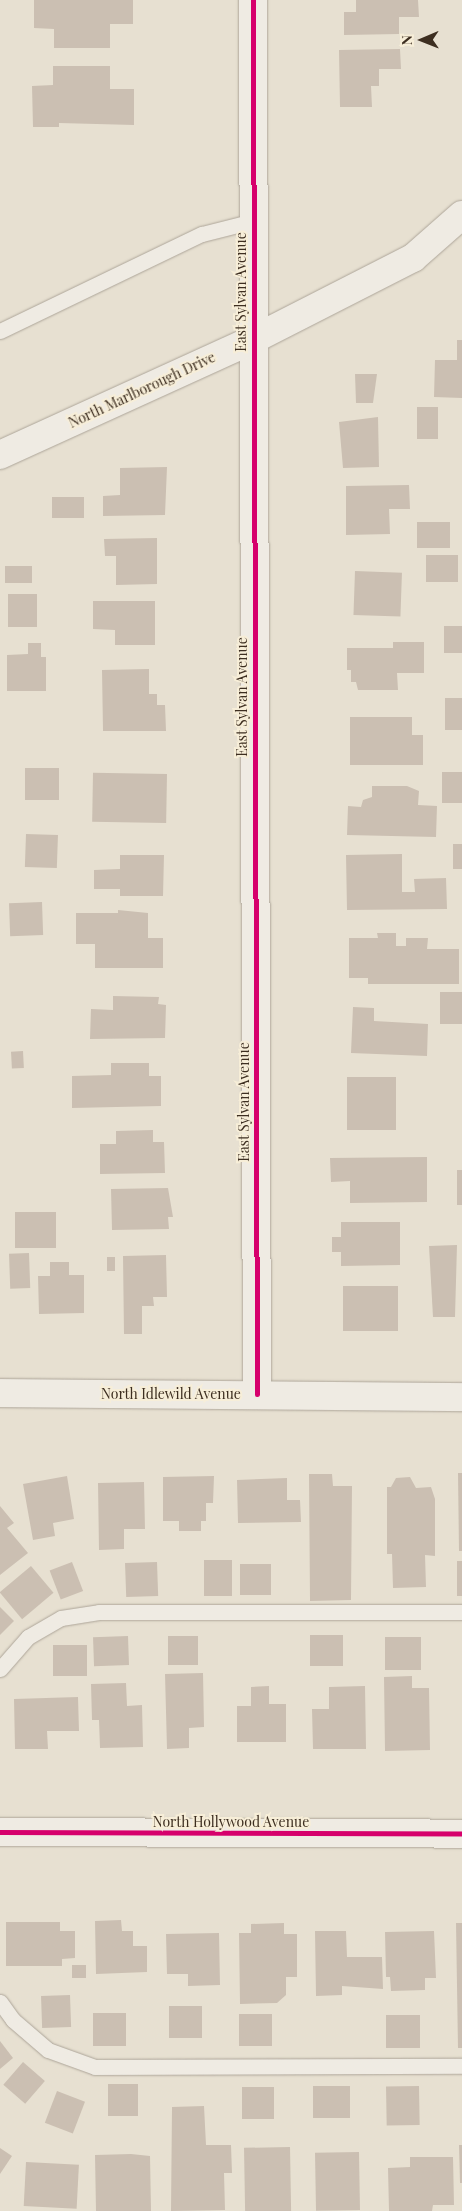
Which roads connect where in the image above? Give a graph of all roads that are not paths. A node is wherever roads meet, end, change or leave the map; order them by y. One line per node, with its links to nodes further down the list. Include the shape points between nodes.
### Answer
1 (253, 0): 3 (street, East Sylvan Avenue)
2 (462, 215): 5 (street, North Marlborough Drive, via 413,258)
3 (253, 221): 4 (lane, via 202,234); 5 (street, East Sylvan Avenue)
4 (0, 331)
5 (252, 340): 6 (street, North Marlborough Drive); 8 (street, East Sylvan Avenue)
6 (1, 452)
7 (0, 1393): 8 (street, North Idlewild Avenue)
8 (257, 1394): 9 (street, North Idlewild Avenue)
9 (462, 1397)
10 (462, 1612): 11 (lane, via 99,1612 61,1618 28,1637)
11 (0, 1669)
12 (0, 1832): 13 (street, North Hollywood Avenue)
13 (462, 1834)
14 (0, 2002): 15 (lane, via 13,2020 48,2050 95,2067)
15 (462, 2066)

